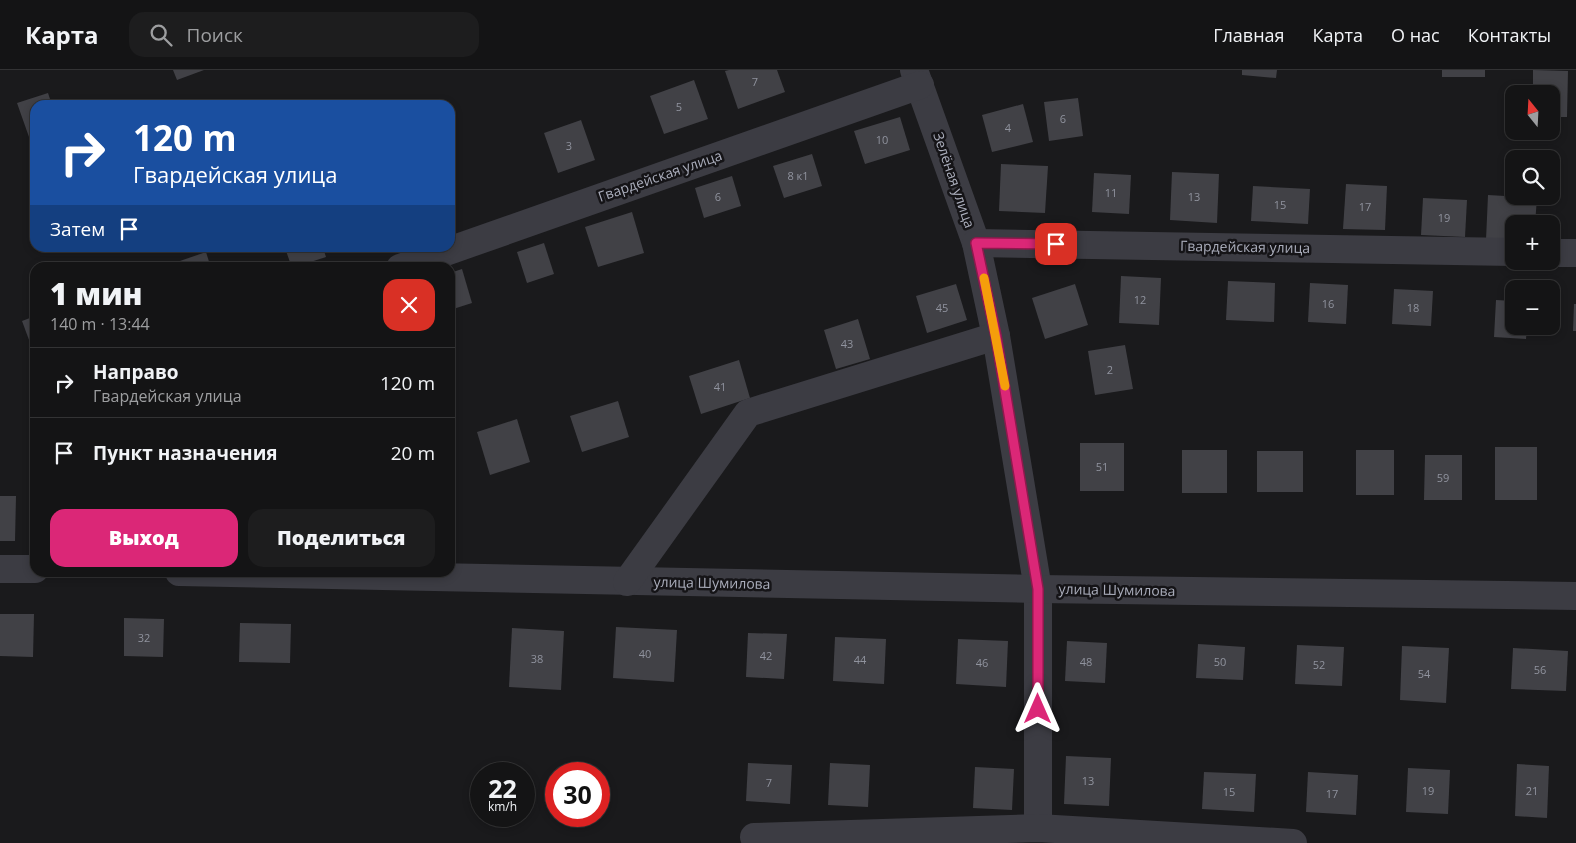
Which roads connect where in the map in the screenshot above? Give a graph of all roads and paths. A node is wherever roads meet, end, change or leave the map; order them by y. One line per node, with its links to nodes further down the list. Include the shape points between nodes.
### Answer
1 (917, 78): 2 (street, Зелёная улица); 3 (street, Гвардейская улица)
2 (976, 243): 5 (street, Гвардейская улица); 9 (street, Зелёная улица)
3 (455, 248)
4 (444, 252): 8 (street, Гвардейская улица)
5 (1505, 252)
6 (1560, 253): 7 (street)
7 (1576, 253)
8 (416, 262)
9 (996, 336): 13 (street, улица Шумилова, via 748,413); 14 (street, Зелёная улица)
10 (0, 569): 11 (street)
11 (30, 570)
12 (403, 577): 13 (street, улица Шумилова)
13 (627, 582): 14 (street, улица Шумилова)
14 (1038, 589): 15 (street, улица Шумилова); 16 (street, Зелёная улица)
15 (1576, 596)
16 (1038, 828): 17 (street); 18 (street)
17 (754, 836)
18 (1293, 843)

